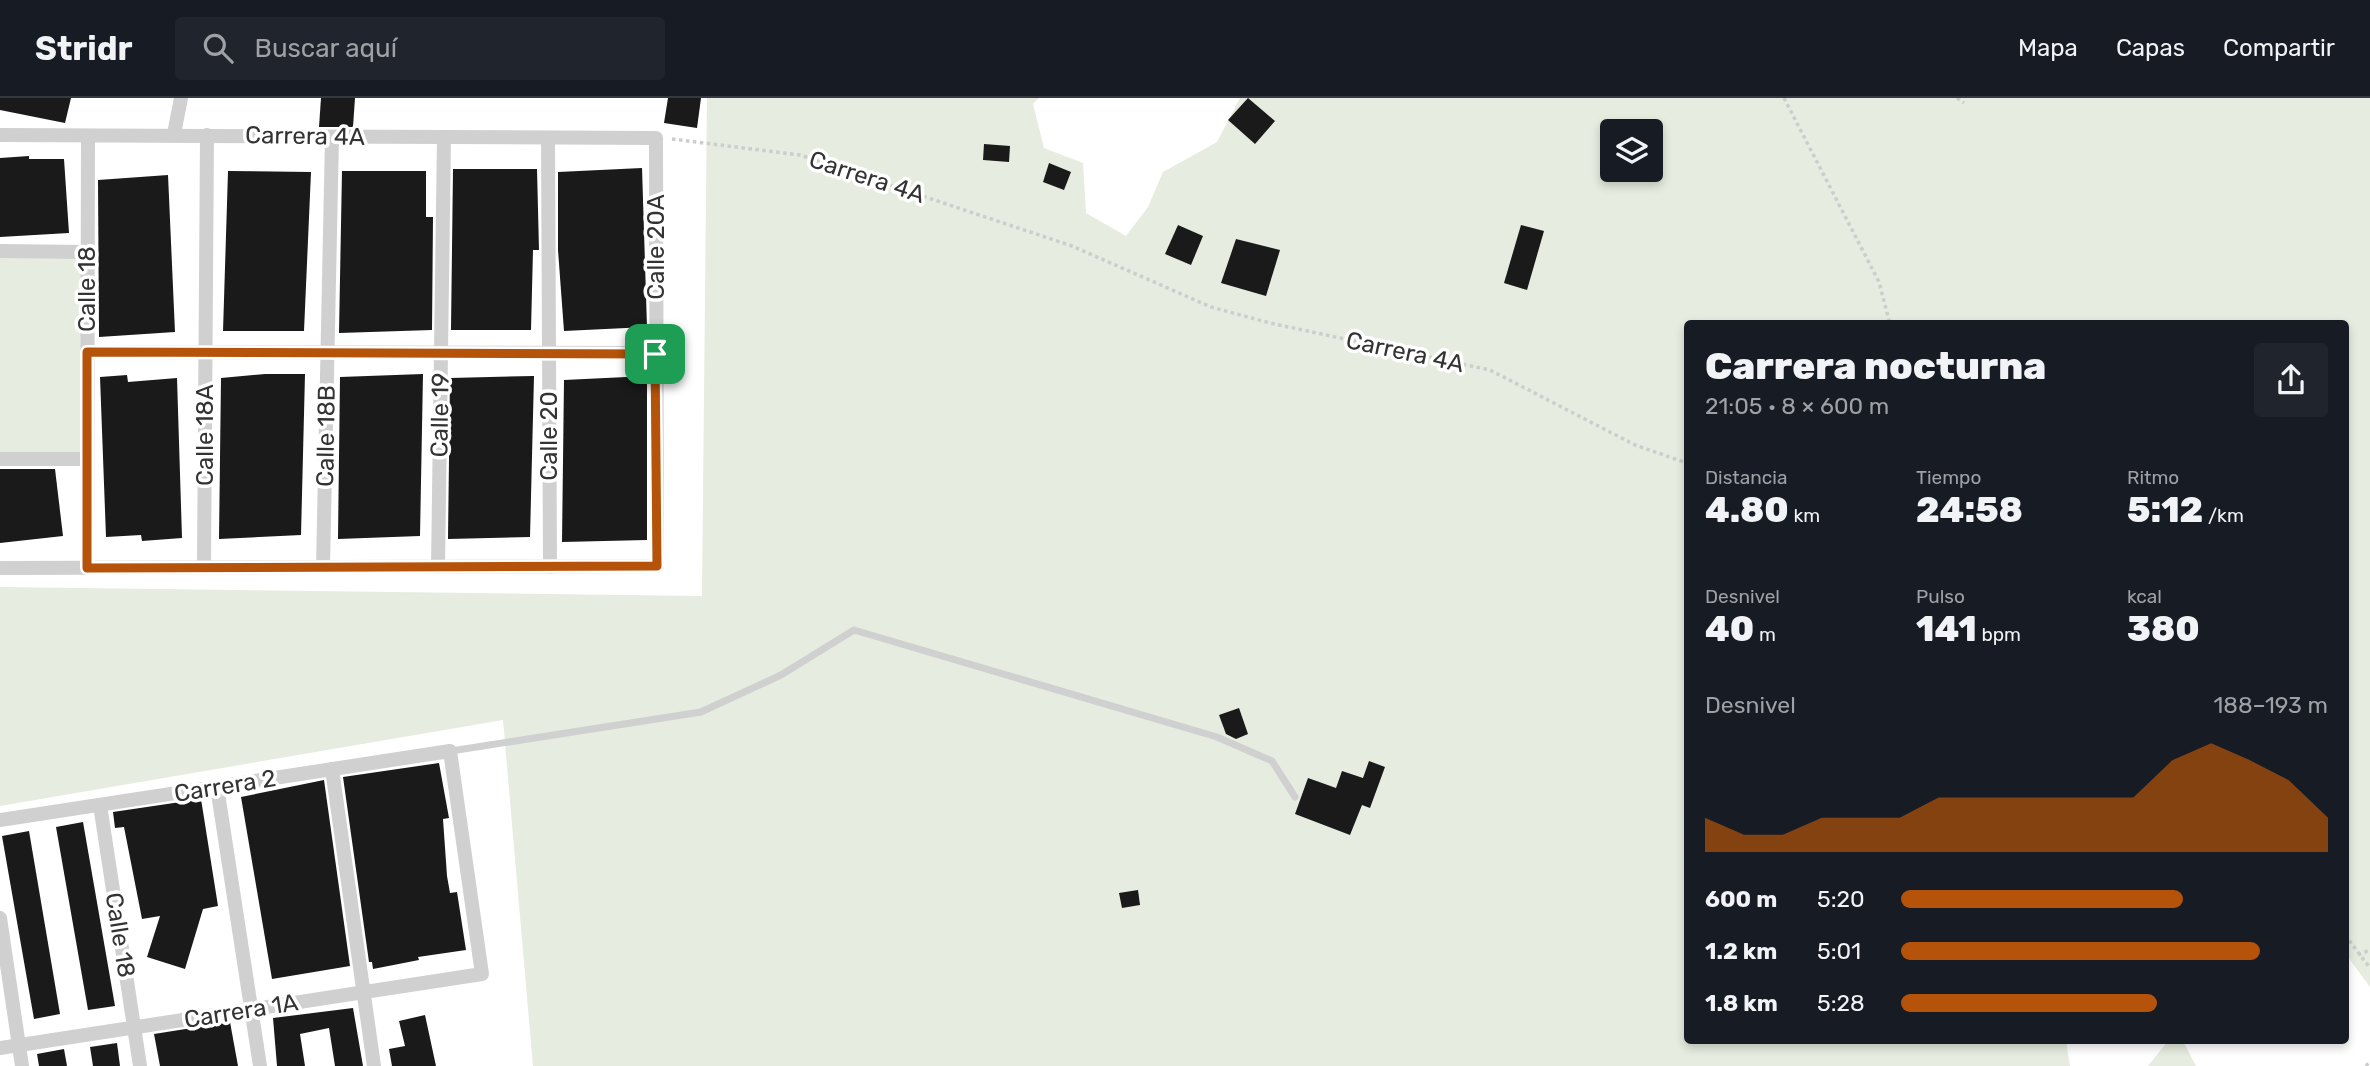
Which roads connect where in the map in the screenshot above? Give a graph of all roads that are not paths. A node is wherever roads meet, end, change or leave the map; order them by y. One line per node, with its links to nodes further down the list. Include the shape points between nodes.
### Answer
1 (181, 98): 2 (street)
2 (174, 134): 4 (street, Carrera 4A); 5 (street, Carrera 4A)
3 (0, 135): 5 (street, Carrera 4A)
4 (208, 135): 6 (street, Carrera 4A); 13 (street, Calle 18A)
5 (88, 136): 11 (street, Calle 18)
6 (332, 136): 7 (street, Carrera 4A); 14 (street, Calle 18B)
7 (444, 137): 8 (street, Carrera 4A); 15 (street, Calle 19)
8 (548, 138): 9 (street, Carrera 4A); 16 (street, Calle 20)
9 (656, 138): 17 (street, Calle 20A)
10 (0, 251): 11 (street)
11 (87, 252): 12 (street, Calle 18)
12 (87, 352): 13 (street); 19 (street, Calle 18)
13 (206, 352): 14 (street); 20 (street, Calle 18A)
14 (327, 352): 15 (street); 21 (street, Calle 18B)
15 (441, 353): 16 (street); 22 (street, Calle 19)
16 (549, 353): 17 (street); 23 (street, Calle 20)
17 (655, 354): 23 (street, Calle 20A, via 657,566)
18 (0, 458): 19 (street)
19 (87, 459): 25 (street, Calle 18)
20 (204, 567): 21 (street); 25 (street)
21 (323, 567): 22 (street)
22 (438, 567): 23 (street)
23 (550, 567)
24 (0, 568): 25 (street)
25 (87, 568)
26 (450, 751): 27 (street, Carrera 2); 29 (lane, via 701,712 781,675 854,630 1217,737 1272,761); 33 (street, Carrera 1A, via 482,974)
27 (332, 769): 28 (street, Carrera 2); 33 (street)
28 (217, 787): 30 (street, Carrera 2); 34 (street)
29 (1295, 797)
30 (100, 804): 31 (street, Carrera 2); 35 (street, Calle 18)
31 (0, 820)
32 (0, 918): 36 (street)
33 (364, 992): 34 (street, Carrera 1A); 41 (street)
34 (251, 1010): 35 (street, Carrera 1A); 40 (street)
35 (134, 1028): 36 (street, Carrera 1A); 39 (street, Calle 18)
36 (19, 1045): 37 (street, Carrera 1A); 38 (street)
37 (0, 1048)
38 (22, 1066)
39 (140, 1066)
40 (260, 1066)
41 (374, 1066)

